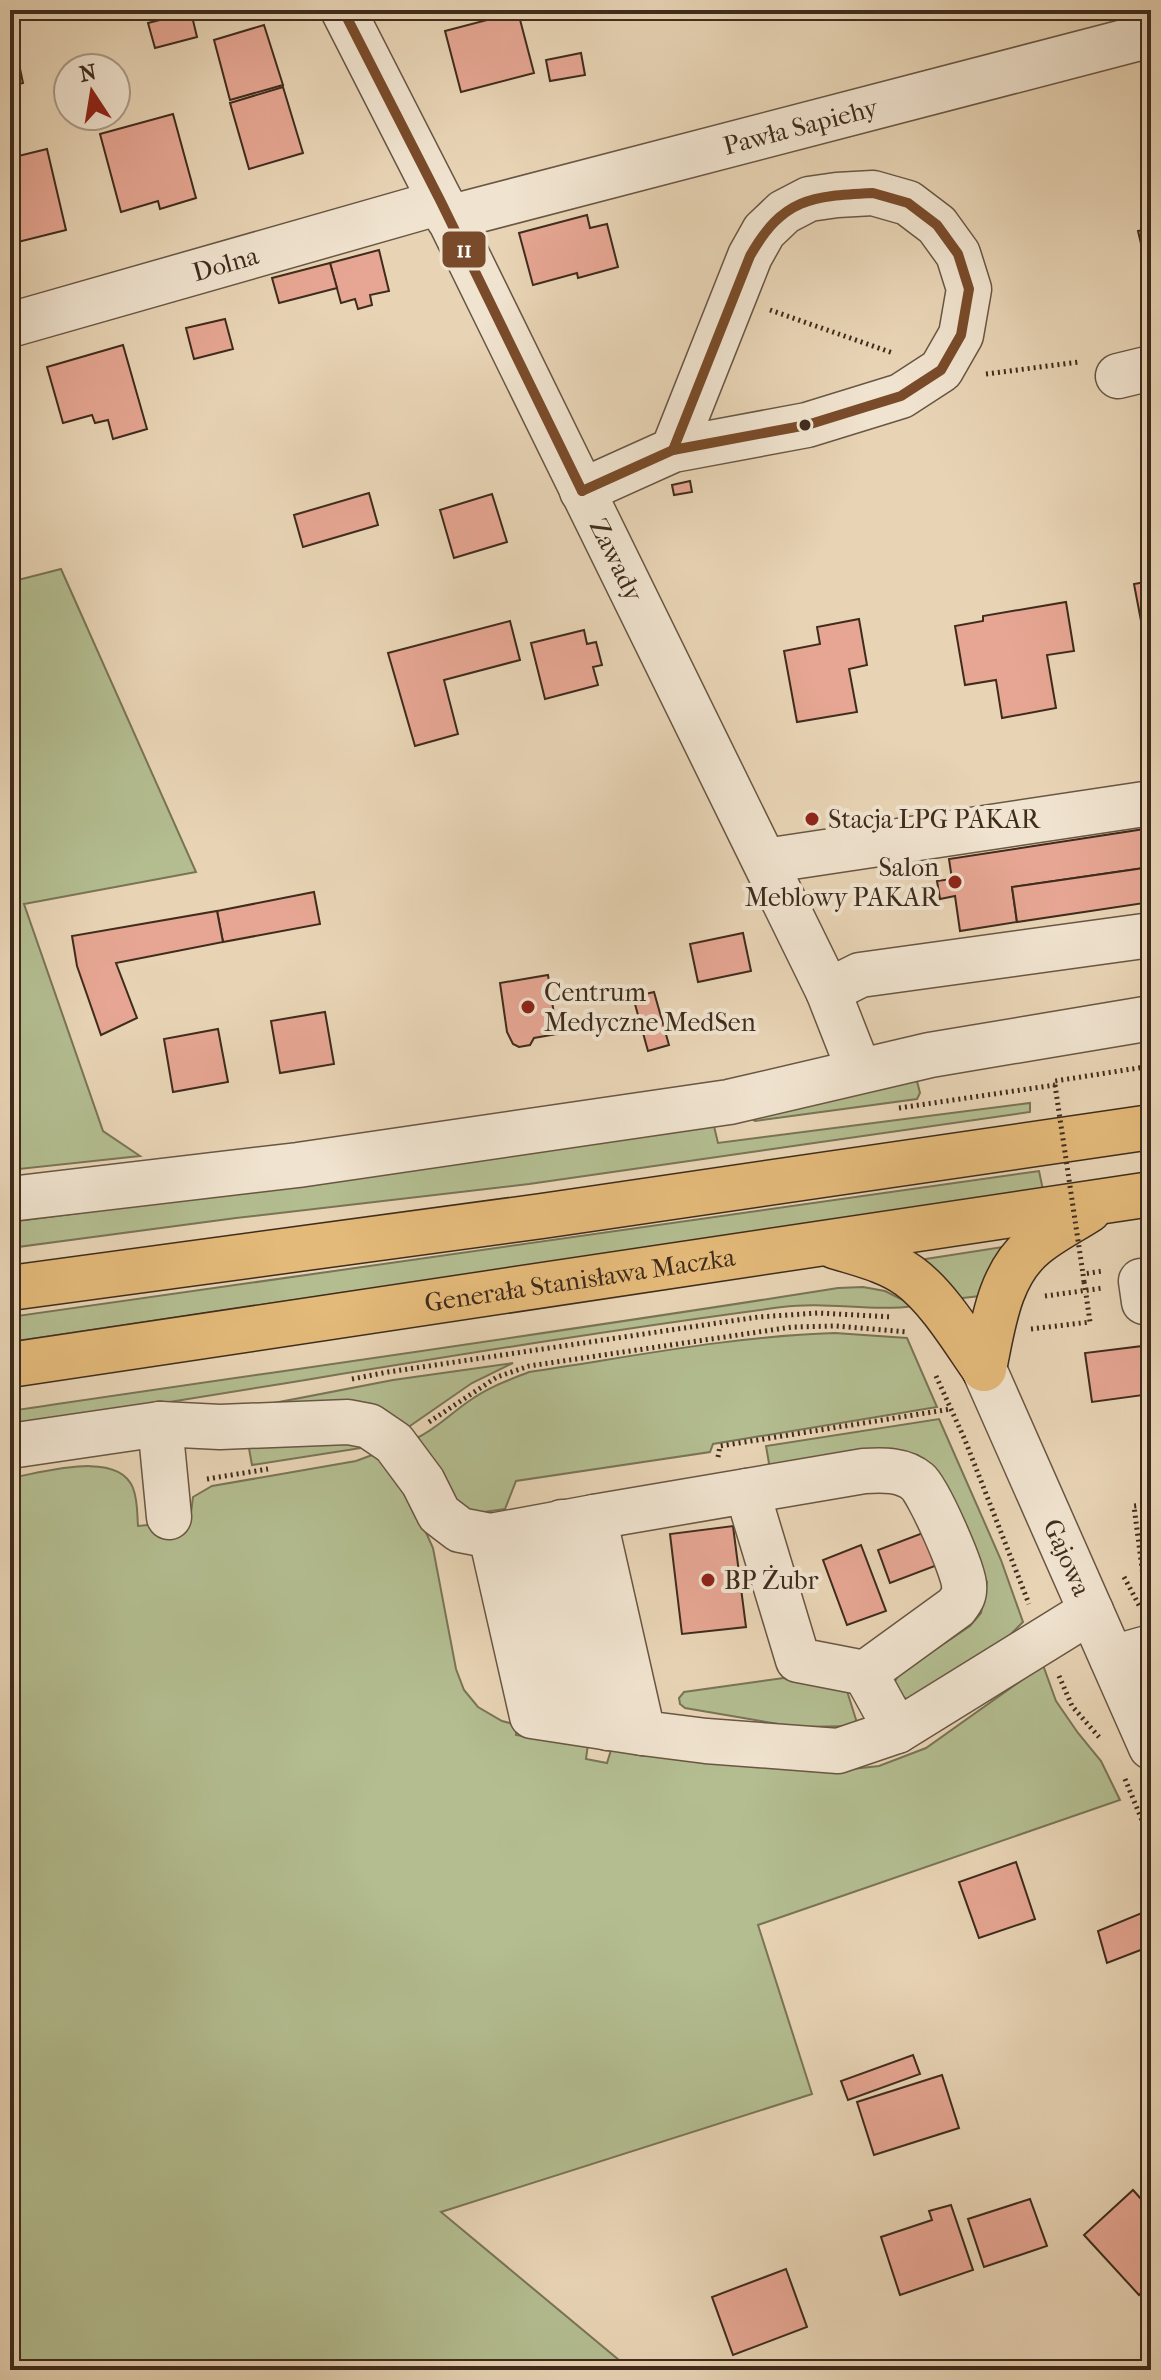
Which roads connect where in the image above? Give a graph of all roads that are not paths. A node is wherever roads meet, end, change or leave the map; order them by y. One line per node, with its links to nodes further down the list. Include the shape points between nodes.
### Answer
1 (343, 10): 3 (street, Zawady)
2 (1137, 28): 3 (street, Pawła Sapiehy)
3 (444, 210): 4 (street, Dolna); 6 (street, Zawady)
4 (10, 325)
5 (673, 450): 5 (street, via 807,425 901,396 941,370 961,335 969,289 958,254 937,225 908,203 873,193 809,199 784,212 764,231 750,256); 6 (street)
6 (582, 491): 8 (street, Zawady)
7 (1151, 803): 8 (street)
8 (765, 861): 10 (street, Zawady)
9 (1151, 935): 10 (street, via 860,975)
10 (828, 991): 12 (street, Zawady)
11 (1151, 1018): 12 (street)
12 (859, 1070): 15 (street, via 729,1102 298,1165)
13 (1151, 1127): 18 (highway)
14 (1151, 1194): 16 (highway, Generała Stanisława Maczka)
15 (10, 1199)
16 (1103, 1201): 17 (highway, Generała Stanisława Maczka); 20 (highway, via 1035,1244 1013,1268)
17 (828, 1244): 19 (highway, Generała Stanisława Maczka); 20 (highway, via 911,1277)
18 (10, 1288)
19 (10, 1365)
20 (984, 1369): 26 (street, Gajowa)
21 (160, 1424): 22 (street); 24 (street); 25 (street, via 220,1427 346,1402 394,1443 439,1514 460,1530)
22 (10, 1446)
23 (747, 1491): 25 (street); 28 (street, via 798,1660); 28 (street, via 881,1470 906,1473 921,1484 960,1566 964,1596)
24 (168, 1501)
25 (543, 1527): 29 (street); 29 (street)
26 (1091, 1611): 27 (street, Gajowa); 30 (street)
27 (1137, 1639): 31 (street, Gajowa)
28 (865, 1673): 30 (street)
29 (606, 1727): 30 (street, via 838,1751)
30 (897, 1731)
31 (1136, 1758)

